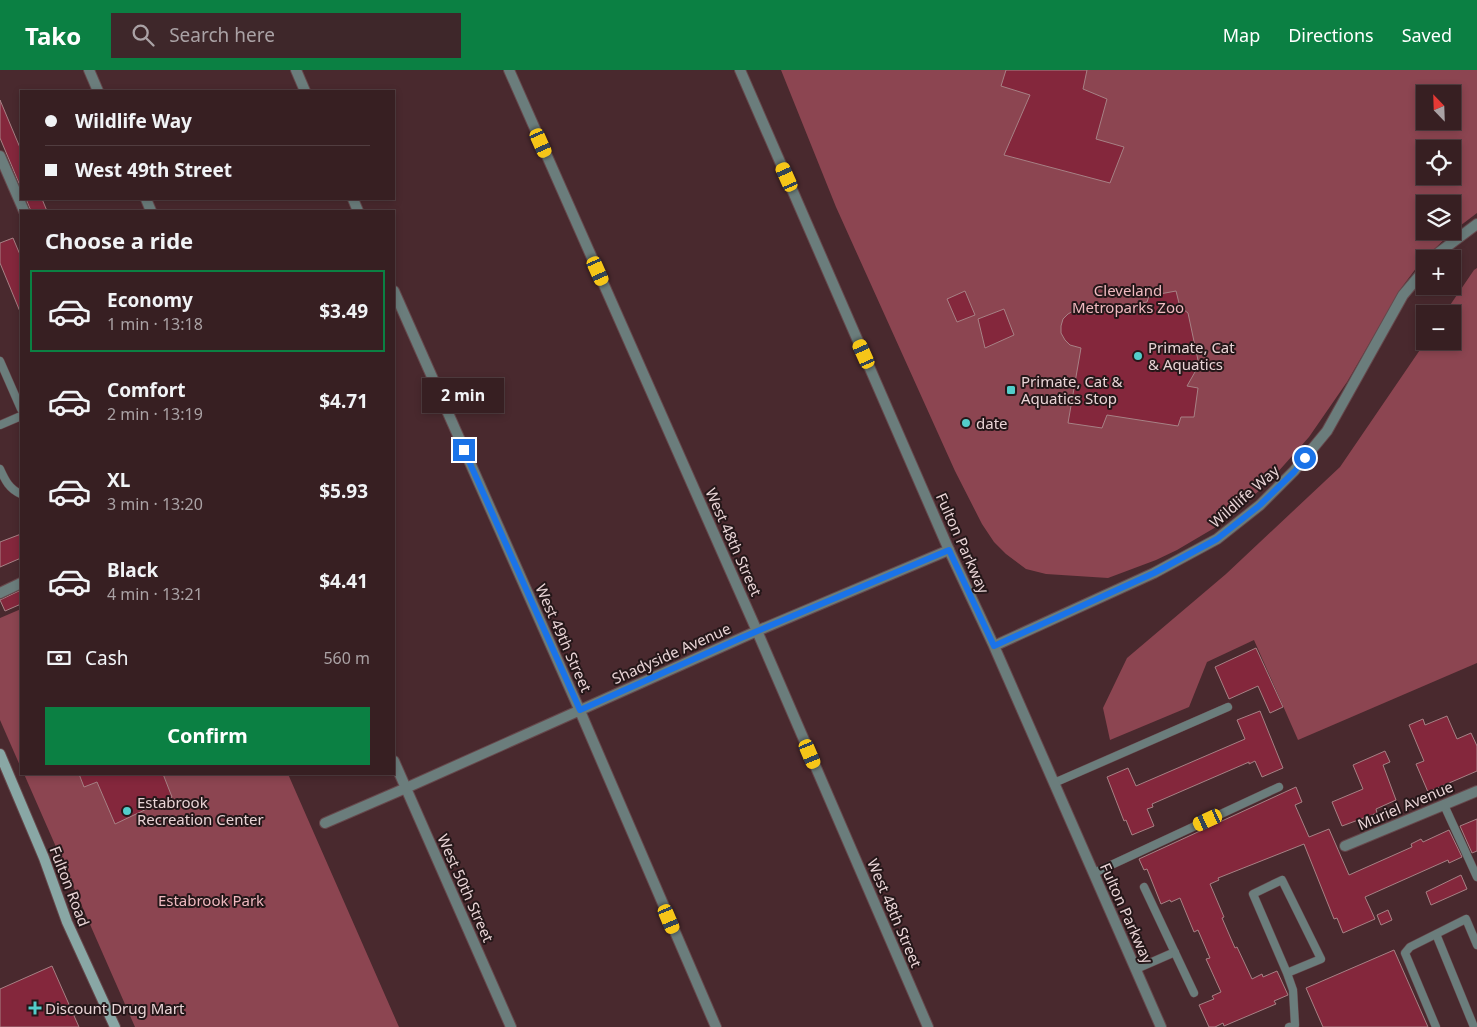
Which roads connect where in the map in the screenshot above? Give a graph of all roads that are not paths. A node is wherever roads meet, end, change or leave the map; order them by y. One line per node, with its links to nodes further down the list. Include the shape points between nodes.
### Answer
1 (89, 70): 5 (street)
2 (296, 70): 6 (street)
3 (509, 70): 22 (street, West 48th Street)
4 (740, 70): 19 (street, Fulton Parkway)
5 (98, 90)
6 (305, 90)
7 (0, 156): 8 (street)
8 (24, 210)
9 (1477, 224): 10 (street)
10 (1442, 250)
11 (1416, 280): 23 (street, Wildlife Way, via 1403,296 1327,431 1294,472 1260,505 1217,539 1170,565)
12 (395, 293): 25 (street, West 49th Street)
13 (0, 361): 14 (lane)
14 (20, 407)
15 (20, 416): 16 (lane)
16 (0, 425)
17 (0, 469): 18 (lane, via 14,492)
18 (20, 494)
19 (949, 550): 22 (street, Shadyside Avenue); 23 (street, Fulton Parkway)
20 (20, 583): 21 (street)
21 (0, 593)
22 (758, 631): 25 (street, Shadyside Avenue); 47 (street, West 48th Street)
23 (994, 646): 28 (street, Fulton Parkway)
24 (1228, 707): 28 (lane)
25 (580, 710): 30 (street, Shadyside Avenue); 46 (street, West 49th Street)
26 (0, 754): 44 (main road, Fulton Road, via 67,922)
27 (395, 763): 30 (street, West 50th Street)
28 (1054, 783): 35 (street, Fulton Parkway)
29 (1280, 787): 35 (lane)
30 (406, 788): 33 (street, Shadyside Avenue); 45 (street, West 50th Street)
31 (1477, 791): 32 (street, Muriel Avenue)
32 (1444, 805): 34 (street, Muriel Avenue); 36 (lane)
33 (325, 823)
34 (1345, 846)
35 (1094, 874): 41 (street, Fulton Parkway)
36 (1477, 878)
37 (1144, 887): 40 (lane)
38 (1436, 934): 39 (lane, via 1466,919); 50 (lane, via 1410,947 1405,953); 51 (lane)
39 (1477, 945)
40 (1175, 952): 41 (lane); 43 (lane)
41 (1136, 969): 48 (street, Fulton Parkway)
42 (1287, 973): 42 (lane, via 1253,894 1282,880 1321,959); 49 (lane, via 1293,990 1295,1024)
43 (1194, 992)
44 (115, 1027)
45 (511, 1027)
46 (716, 1027)
47 (928, 1027)
48 (1161, 1027)
49 (1290, 1027)
50 (1436, 1027)
51 (1474, 1027)

